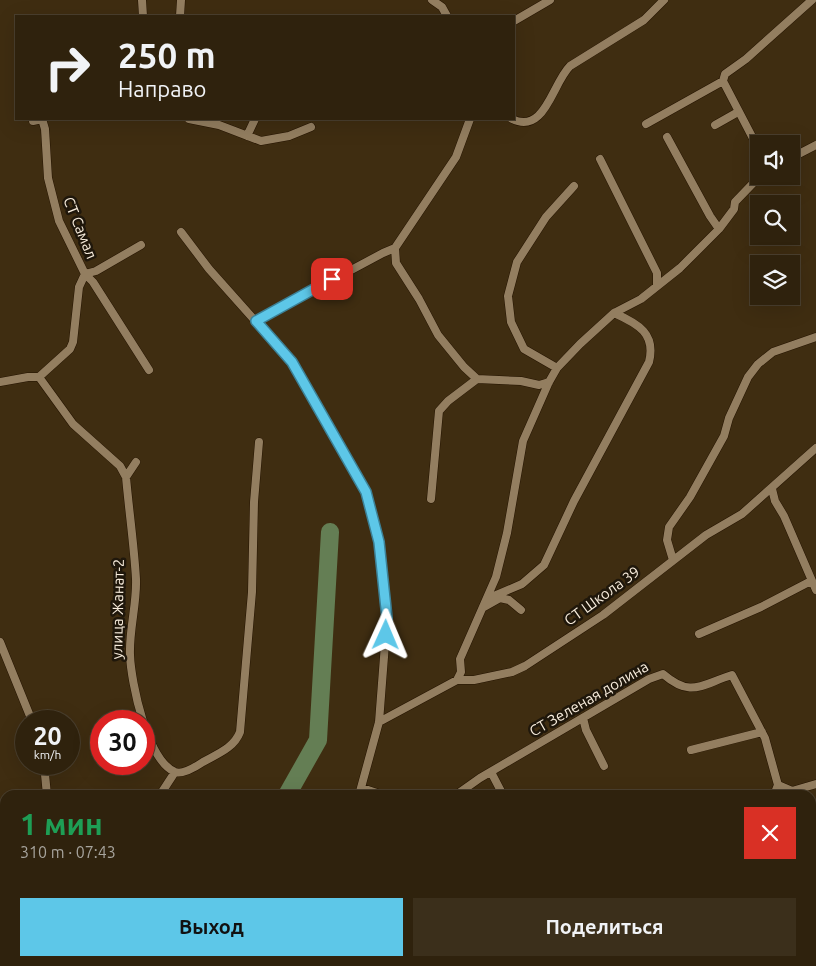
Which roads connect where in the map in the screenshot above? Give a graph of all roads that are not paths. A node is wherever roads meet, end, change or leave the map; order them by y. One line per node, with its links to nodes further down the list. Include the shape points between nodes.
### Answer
1 (142, 0): 8 (street)
2 (181, 0): 9 (street)
3 (432, 0): 7 (street)
4 (550, 0): 10 (street)
5 (664, 0): 17 (street, via 644,20 570,66 562,74 541,114 533,121 520,123)
6 (812, 0): 11 (street, via 725,74)
7 (445, 4)
8 (143, 15)
9 (180, 15)
10 (515, 19)
11 (723, 81): 12 (street); 18 (street)
12 (738, 112): 19 (street); 21 (street)
13 (42, 120): 33 (street, СТ Самал, via 55,209)
14 (194, 120): 22 (street)
15 (255, 120): 22 (street)
16 (470, 120): 32 (street, via 456,157)
17 (514, 120)
18 (646, 124)
19 (715, 125)
20 (311, 127): 22 (street, via 289,136 262,141)
21 (751, 135)
22 (247, 136)
23 (667, 137): 29 (street)
24 (816, 145): 25 (street)
25 (800, 153)
26 (600, 159): 34 (street, via 657,273)
27 (751, 185): 29 (street, via 735,202 734,209)
28 (574, 186): 38 (street, via 546,217 517,262 508,296 511,322 524,349)
29 (719, 229): 34 (street)
30 (180, 232): 36 (street, via 209,270)
31 (141, 245): 33 (street)
32 (396, 248): 36 (street); 41 (street, via 396,263 438,335)
33 (85, 274): 39 (street, СТ Самал); 40 (street, via 79,287 73,342)
34 (657, 286): 35 (street)
35 (614, 314): 38 (street); 54 (street, via 639,326 647,336 652,345 649,362 544,564 522,584)
36 (256, 321): 62 (street, via 292,362 366,492 379,542 387,618)
37 (816, 336): 50 (street, via 773,352 748,377 724,436 698,484 669,526 667,540)
38 (557, 368): 43 (street)
39 (149, 370)
40 (39, 377): 42 (street); 47 (street, via 72,424 120,466)
41 (477, 379): 43 (street, via 539,385); 49 (street, via 439,411)
42 (0, 382)
43 (548, 382): 54 (street, via 523,441 502,559)
44 (259, 442): 66 (street, via 252,592 240,732 237,741 198,766)
45 (816, 448): 48 (street, СТ Школа 39)
46 (136, 462): 47 (street)
47 (126, 477): 66 (street, улица Жанат-2, via 136,581 130,637 132,673 151,743)
48 (772, 489): 50 (street, СТ Школа 39, via 742,514); 51 (street, via 775,501)
49 (431, 499)
50 (673, 560): 59 (street, СТ Школа 39, via 603,615 525,666 474,680)
51 (812, 568): 52 (street)
52 (812, 581): 53 (street); 57 (street)
53 (816, 590)
54 (488, 599): 55 (street)
55 (482, 608): 56 (street, via 500,598 509,600); 59 (street, via 460,659 461,672)
56 (521, 610)
57 (699, 634)
58 (0, 642): 60 (street)
59 (457, 680): 62 (street, СТ Школа 39)
60 (28, 710)
61 (583, 718): 63 (street, СТ Зеленая долина, via 657,675 662,674 675,684 690,689 732,675); 65 (street); 67 (street, СТ Зеленая долина)
62 (379, 722): 73 (street)
63 (762, 732): 64 (street); 70 (street, СТ Зеленая долина)
64 (691, 750)
65 (604, 766)
66 (175, 772): 72 (street)
67 (491, 772): 74 (street, СТ Зеленая долина); 75 (street)
68 (45, 775): 71 (street)
69 (816, 784): 70 (street, via 792,790)
70 (778, 785): 76 (street)
71 (47, 790)
72 (163, 790)
73 (360, 790)
74 (464, 790)
75 (500, 790)
76 (776, 790)

